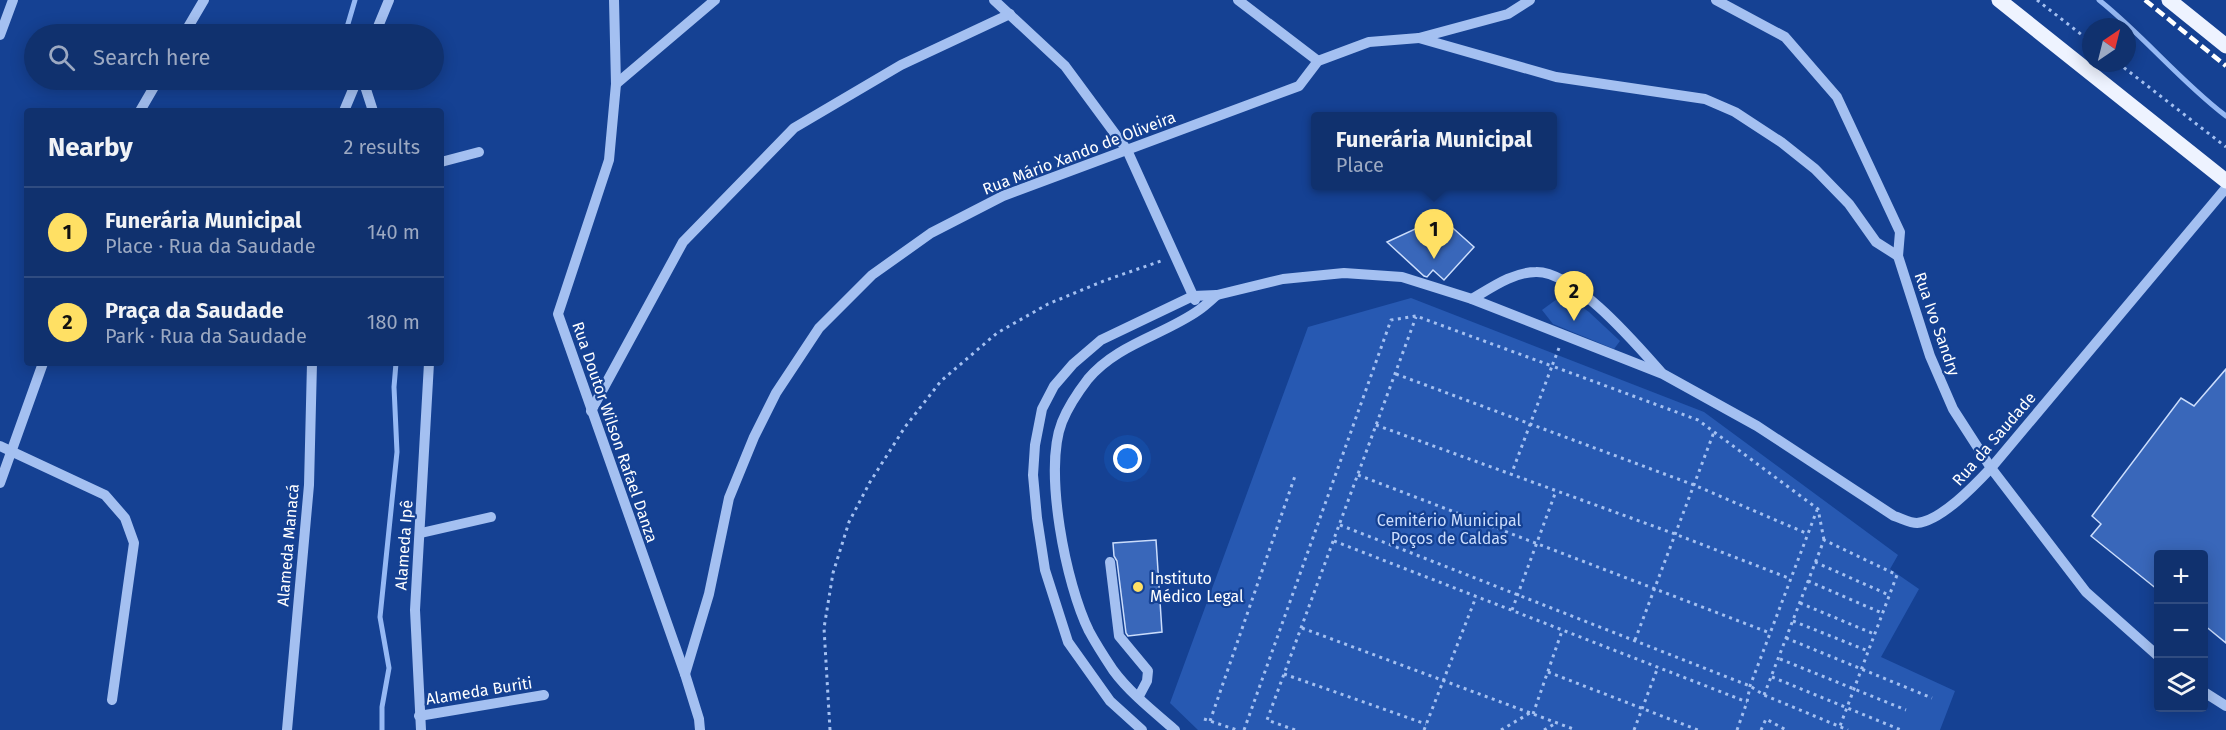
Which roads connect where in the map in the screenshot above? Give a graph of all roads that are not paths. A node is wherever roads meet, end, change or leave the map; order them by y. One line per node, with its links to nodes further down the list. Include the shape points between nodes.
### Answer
1 (12, 0): 15 (street)
2 (204, 0): 13 (street)
3 (389, 0): 14 (street)
4 (614, 0): 19 (street, Rua Doutor Wilson Rafael Danza)
5 (994, 0): 12 (street)
6 (1238, 0): 18 (street)
7 (1530, 0): 16 (street, via 1508,14)
8 (1716, 0): 31 (street, Rua Ivo Sandry, via 1785,37 1837,96 1900,232)
9 (1999, 0): 29 (main road)
10 (2169, 0): 17 (main road)
11 (713, 1): 19 (street)
12 (1010, 14): 26 (street, via 1065,66); 40 (street, via 901,66 794,128 683,242)
13 (190, 24)
14 (379, 24)
15 (0, 35)
16 (1419, 38): 18 (street, via 1369,42); 31 (street, via 1556,77 1705,99 1735,112 1815,169 1849,204 1876,242)
17 (2226, 46)
18 (1318, 61): 26 (street, Rua Mário Xando de Oliveira, via 1299,86)
19 (616, 84): 40 (street, Rua Doutor Wilson Rafael Danza, via 609,160 558,314)
20 (152, 90): 23 (street)
21 (353, 90): 24 (street)
22 (366, 90): 25 (street)
23 (142, 108)
24 (345, 108)
25 (371, 108)
26 (1127, 150): 33 (street); 48 (street, Rua Mário Xando de Oliveira, via 1003,196 931,233 872,275 819,328 776,393 753,437 729,498 709,594)
27 (479, 152): 28 (street)
28 (444, 161)
29 (2226, 181)
30 (2226, 188): 42 (street, Rua da Saudade)
31 (1898, 256): 42 (street, Rua Ivo Sandry, via 1930,356 1953,410)
32 (1217, 295): 33 (street, Rua da Saudade); 34 (street, Rua da Saudade, via 1283,279 1344,273 1402,277); 35 (street, Rua da Saudade)
33 (1193, 296): 35 (street); 58 (street, Rua da Saudade, via 1101,340 1073,364 1054,386 1042,410 1035,445 1033,475 1045,570 1068,642 1110,701)
34 (1472, 299): 39 (street, Rua da Saudade); 39 (street, Rua da Saudade, via 1518,274 1538,271 1562,280 1587,296)
35 (1199, 310): 51 (street, Rua da Saudade, via 1107,361 1075,397 1061,423 1056,515 1076,597 1089,630 1114,671)
36 (43, 366): 41 (street)
37 (312, 366): 55 (street, Alameda Manacá, via 309,485)
38 (429, 366): 45 (street, Alameda Ipê)
39 (1663, 374): 42 (street, Rua da Saudade, via 1757,426 1894,516 1916,523 1963,498)
40 (591, 411): 48 (street, Rua Doutor Wilson Rafael Danza)
41 (5, 449): 43 (street); 52 (street, via 105,495 125,518 134,543)
42 (1991, 468): 47 (street, Rua Ivo Sandry, via 2086,592)
43 (0, 483)
44 (491, 518): 45 (street)
45 (421, 533): 54 (street, Alameda Ipê, via 415,610)
46 (1110, 562): 51 (street, via 1119,636 1148,671)
47 (2154, 652)
48 (686, 674): 57 (street, Rua Doutor Wilson Rafael Danza)
49 (544, 695): 54 (street, Alameda Buriti)
50 (2208, 695): 53 (street)
51 (1139, 696): 59 (street, Rua da Saudade)
52 (112, 700)
53 (2226, 706)
54 (419, 716): 56 (street, Alameda Ipê)
55 (287, 730)
56 (421, 730)
57 (700, 730)
58 (1142, 730)
59 (1175, 730)

